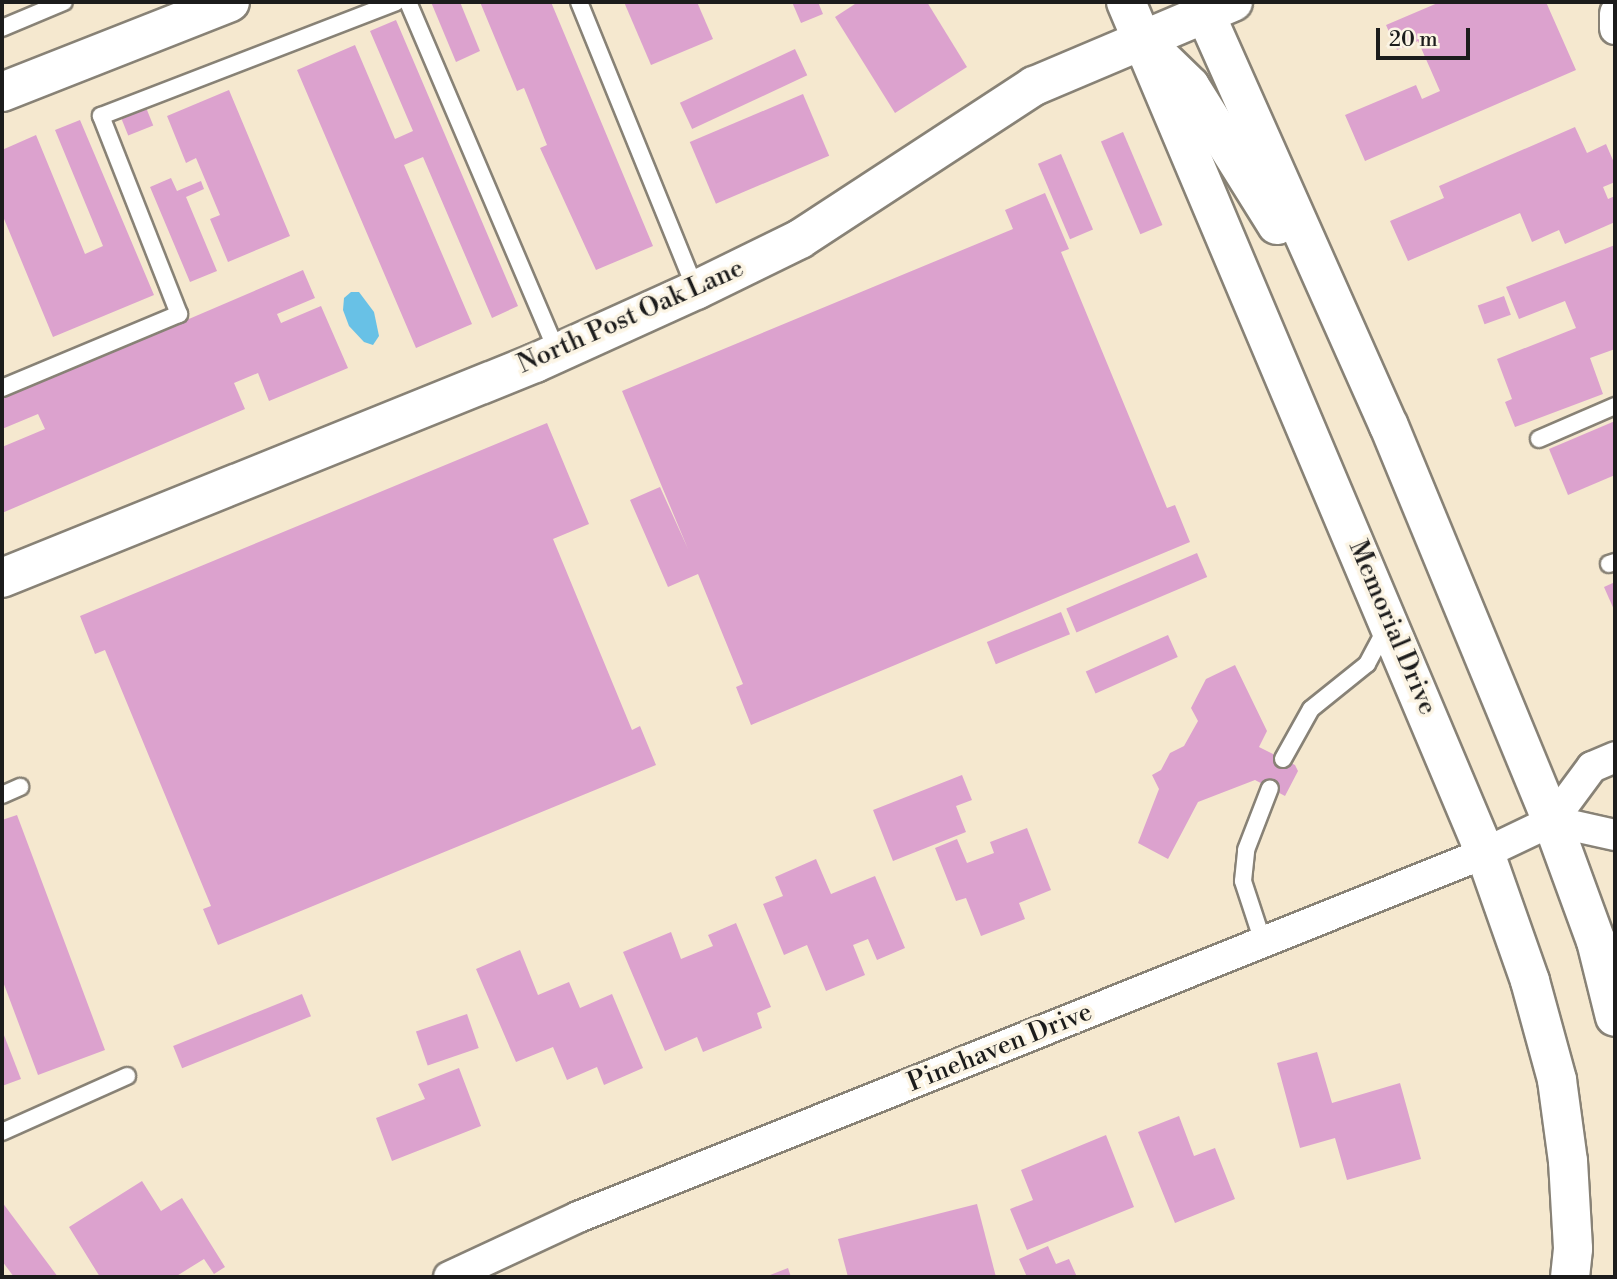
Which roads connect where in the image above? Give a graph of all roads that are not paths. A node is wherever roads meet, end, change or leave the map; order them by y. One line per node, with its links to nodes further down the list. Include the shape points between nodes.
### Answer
1 (64, 2): 9 (lane)
2 (230, 2): 12 (main road)
3 (396, 2): 16 (lane, via 101,116 179,314)
4 (408, 2): 15 (lane)
5 (579, 2): 13 (lane)
6 (1126, 2): 11 (main road, Memorial Drive)
7 (1213, 6): 11 (main road, North Post Oak Lane); 14 (main road)
8 (1615, 13): 10 (street)
9 (2, 28)
10 (1615, 29)
11 (1141, 38): 13 (main road, North Post Oak Lane, via 1034,86 800,239); 14 (main road, via 1190,86); 20 (main road, Memorial Drive)
12 (2, 92)
13 (696, 290): 15 (main road, North Post Oak Lane)
14 (1349, 340): 26 (main road)
15 (558, 353): 19 (main road, North Post Oak Lane)
16 (2, 388)
17 (1615, 406): 18 (lane)
18 (1539, 439)
19 (2, 578)
20 (1390, 623): 22 (lane, via 1367,664 1311,709); 28 (main road, Memorial Drive)
21 (1615, 757): 26 (street, via 1592,767)
22 (1283, 759)
23 (20, 787): 25 (lane)
24 (1270, 788): 29 (lane, via 1246,850 1243,881)
25 (2, 795)
26 (1552, 821): 27 (street); 28 (street, Pinehaven Drive); 30 (main road, via 1596,941)
27 (1615, 835)
28 (1485, 853): 29 (street, Pinehaven Drive); 34 (main road, Memorial Drive, via 1530,981 1556,1080 1568,1161)
29 (1263, 942): 33 (street, Pinehaven Drive, via 578,1217)
30 (1615, 1017)
31 (127, 1076): 32 (lane)
32 (2, 1132)
33 (449, 1277)
34 (1570, 1277)

